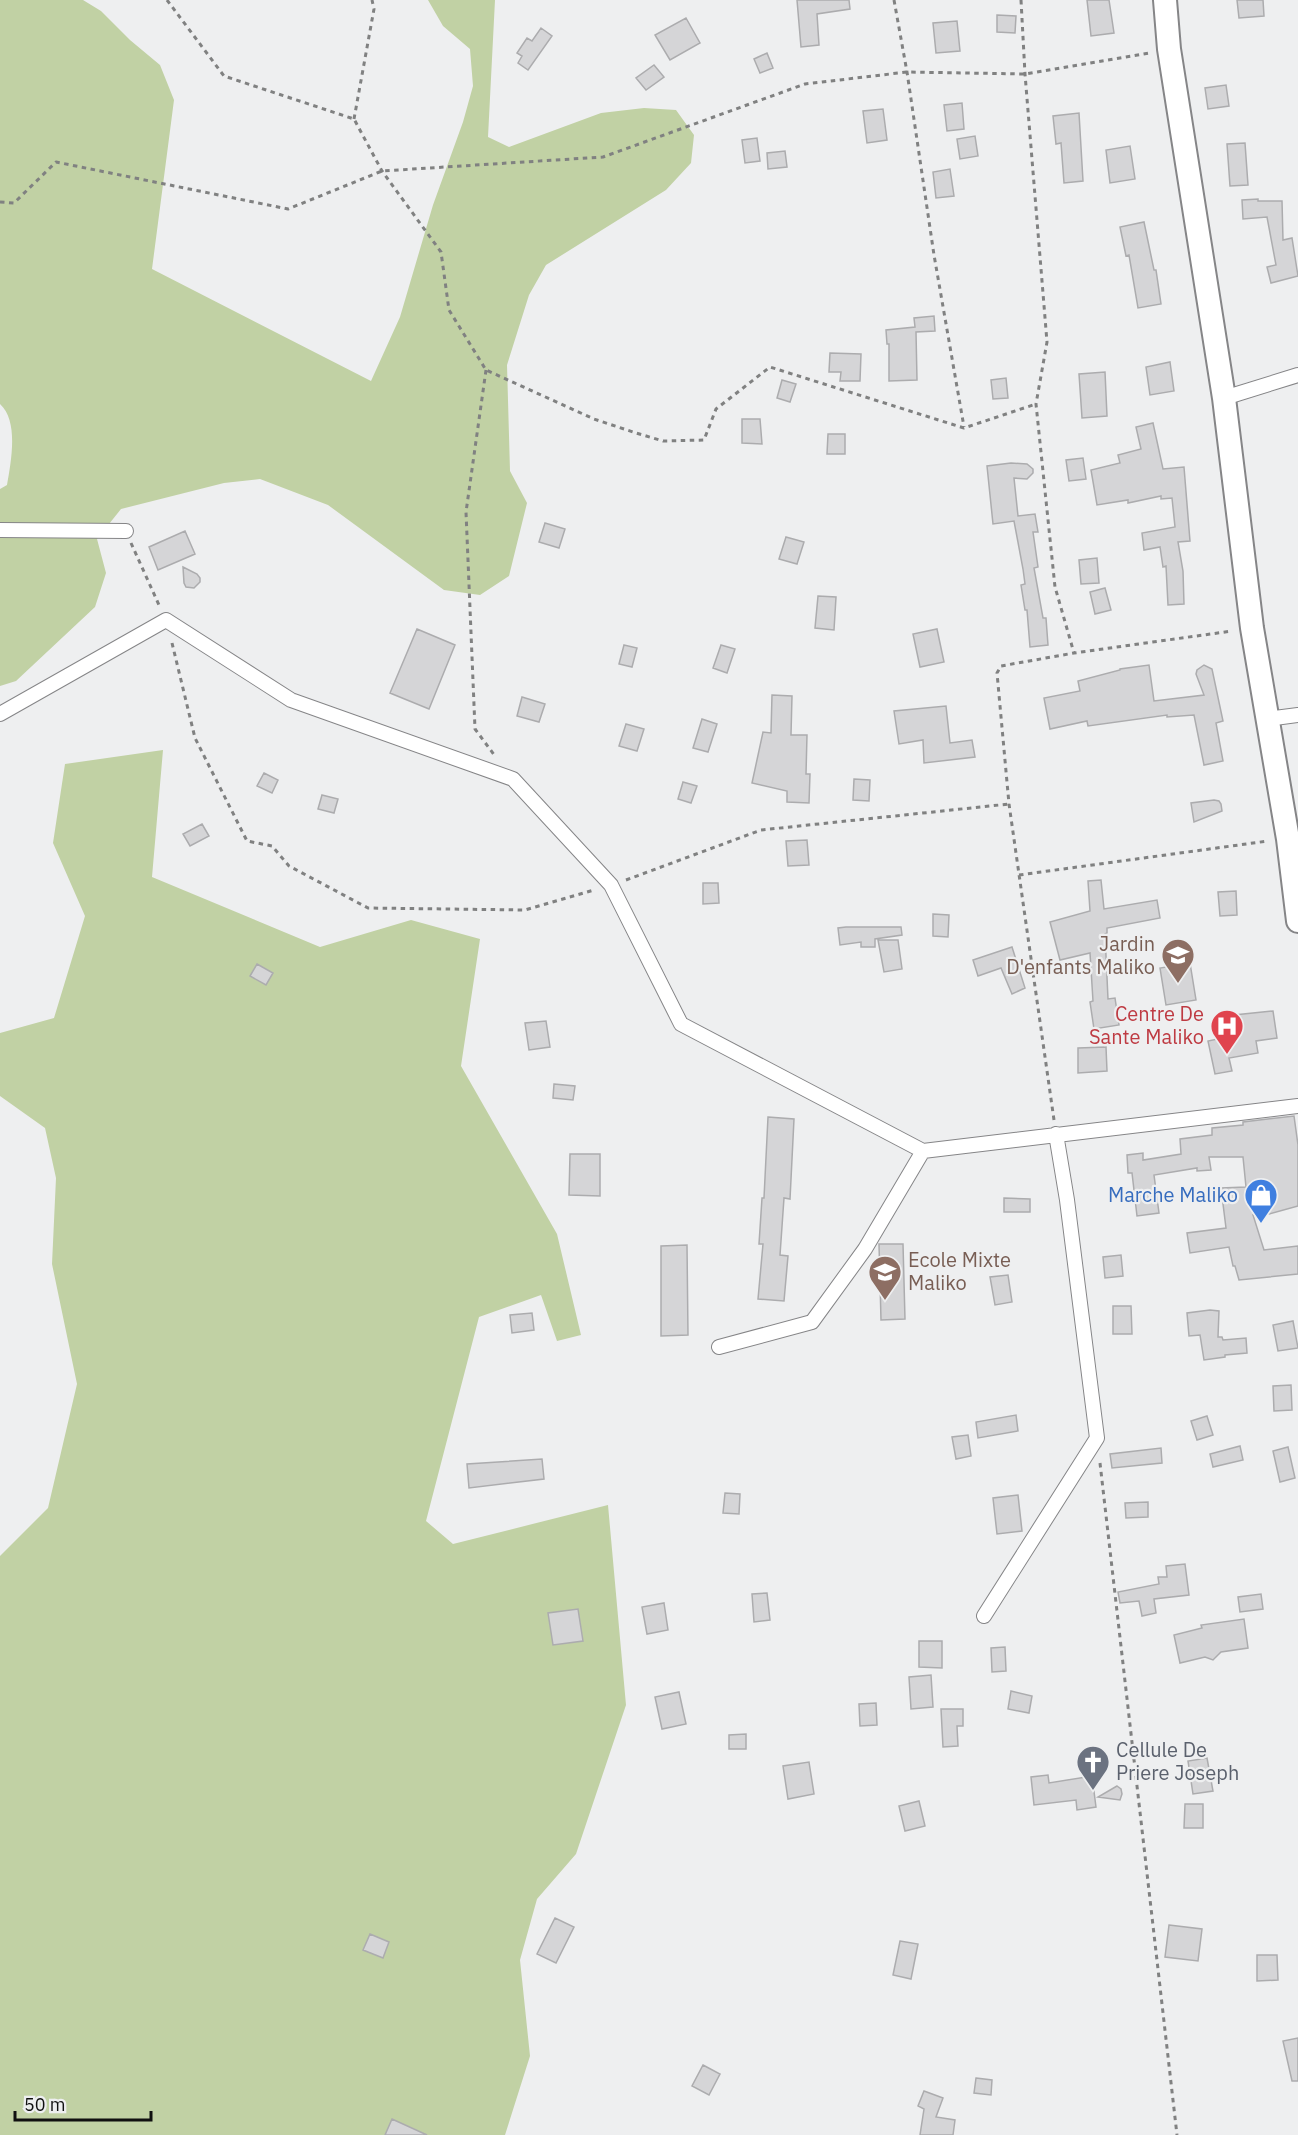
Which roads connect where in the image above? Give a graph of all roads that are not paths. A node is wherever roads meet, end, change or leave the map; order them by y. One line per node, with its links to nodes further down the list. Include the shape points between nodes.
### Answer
1 (1165, 0): 3 (main road, via 1169,49)
2 (1298, 375): 3 (street)
3 (1224, 398): 8 (main road)
4 (0, 530): 5 (street)
5 (126, 531)
6 (0, 714): 12 (street, via 166,620 291,700 513,779 611,885 681,1024)
7 (1298, 715): 8 (street)
8 (1267, 719): 9 (main road)
9 (1298, 921)
10 (1298, 1106): 11 (street)
11 (1056, 1134): 12 (street); 14 (street, via 1098,1438)
12 (923, 1151): 13 (street, via 865,1249 812,1322)
13 (719, 1347)
14 (984, 1616)

